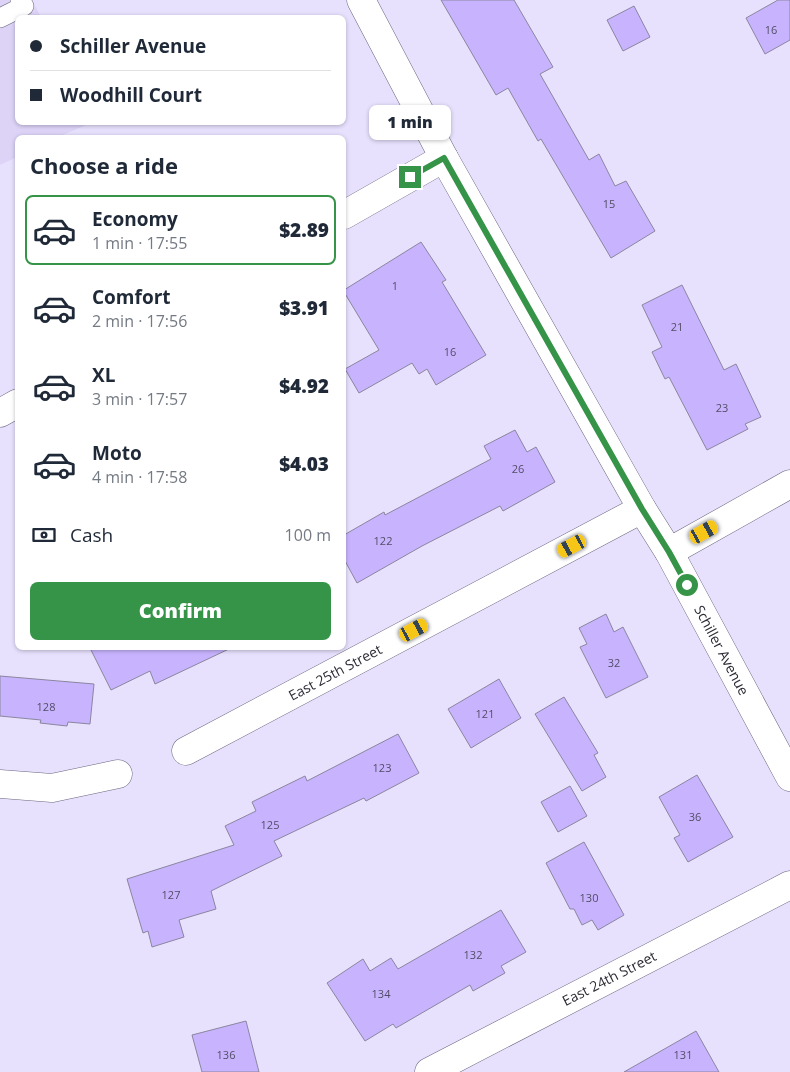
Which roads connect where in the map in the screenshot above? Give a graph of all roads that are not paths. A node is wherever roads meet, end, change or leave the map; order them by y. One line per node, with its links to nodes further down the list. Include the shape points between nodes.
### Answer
1 (20, 0): 3 (lane, via 24,6)
2 (361, 0): 4 (street, Schiller Avenue)
3 (0, 18)
4 (444, 158): 5 (street); 9 (street, Schiller Avenue)
5 (346, 214)
6 (15, 404): 7 (street)
7 (0, 413)
8 (790, 484): 10 (street)
9 (642, 509): 10 (street, Schiller Avenue); 11 (street, East 25th Street)
10 (669, 552): 13 (street, Schiller Avenue)
11 (186, 751)
12 (118, 774): 14 (street, via 52,788)
13 (790, 777)
14 (0, 784)
15 (790, 884): 16 (street, East 24th Street)
16 (429, 1072)

